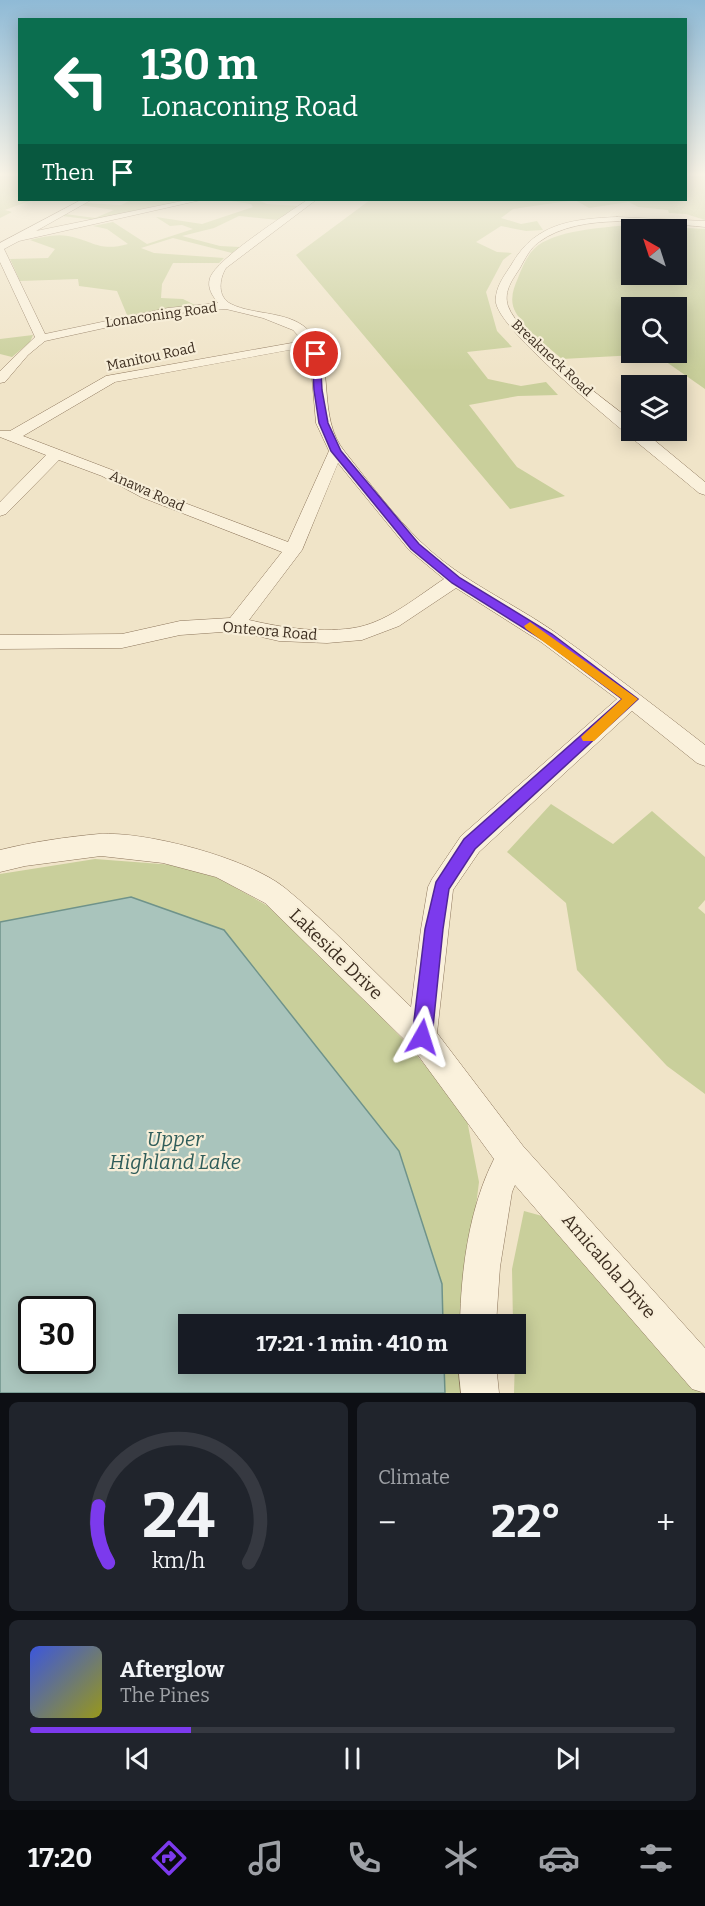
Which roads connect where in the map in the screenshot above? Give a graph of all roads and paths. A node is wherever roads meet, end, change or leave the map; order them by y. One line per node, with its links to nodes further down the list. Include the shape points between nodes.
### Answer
1 (256, 241): 4 (street, via 214,275 216,296)
2 (533, 241): 8 (street, Breakneck Road, via 502,288 502,306 531,342)
3 (0, 251): 5 (street)
4 (226, 306): 5 (street, Lonaconing Road, via 157,313); 6 (street, Lonaconing Road, via 297,327)
5 (41, 338): 7 (street, Lonaconing Road)
6 (310, 343): 9 (street, Manitou Road, via 111,379); 11 (street, via 316,354 323,423)
7 (0, 378)
8 (621, 420)
9 (6, 434): 12 (street, Anawa Road)
10 (645, 441): 13 (street, Breakneck Road)
11 (336, 451): 15 (street); 16 (street, via 415,546)
12 (56, 454): 14 (street); 15 (street, Anawa Road)
13 (705, 490)
14 (0, 511)
15 (293, 550): 17 (street)
16 (456, 580): 17 (street, Onteora Road, via 392,621 362,633 279,634); 19 (street, via 548,637)
17 (236, 624): 18 (street, Onteora Road, via 180,628 122,641)
18 (0, 642)
19 (631, 699): 20 (street); 22 (street, via 470,844 441,887)
20 (705, 757)
21 (0, 861): 22 (street, Lakeside Drive, via 100,845 163,852 221,867 274,895)
22 (422, 1037): 23 (street, Lakeside Drive)
23 (512, 1156): 24 (street, via 496,1190 482,1267); 26 (street, Amicalola Drive)
24 (479, 1314)
25 (478, 1374): 27 (street)
26 (705, 1376)
27 (480, 1393)

